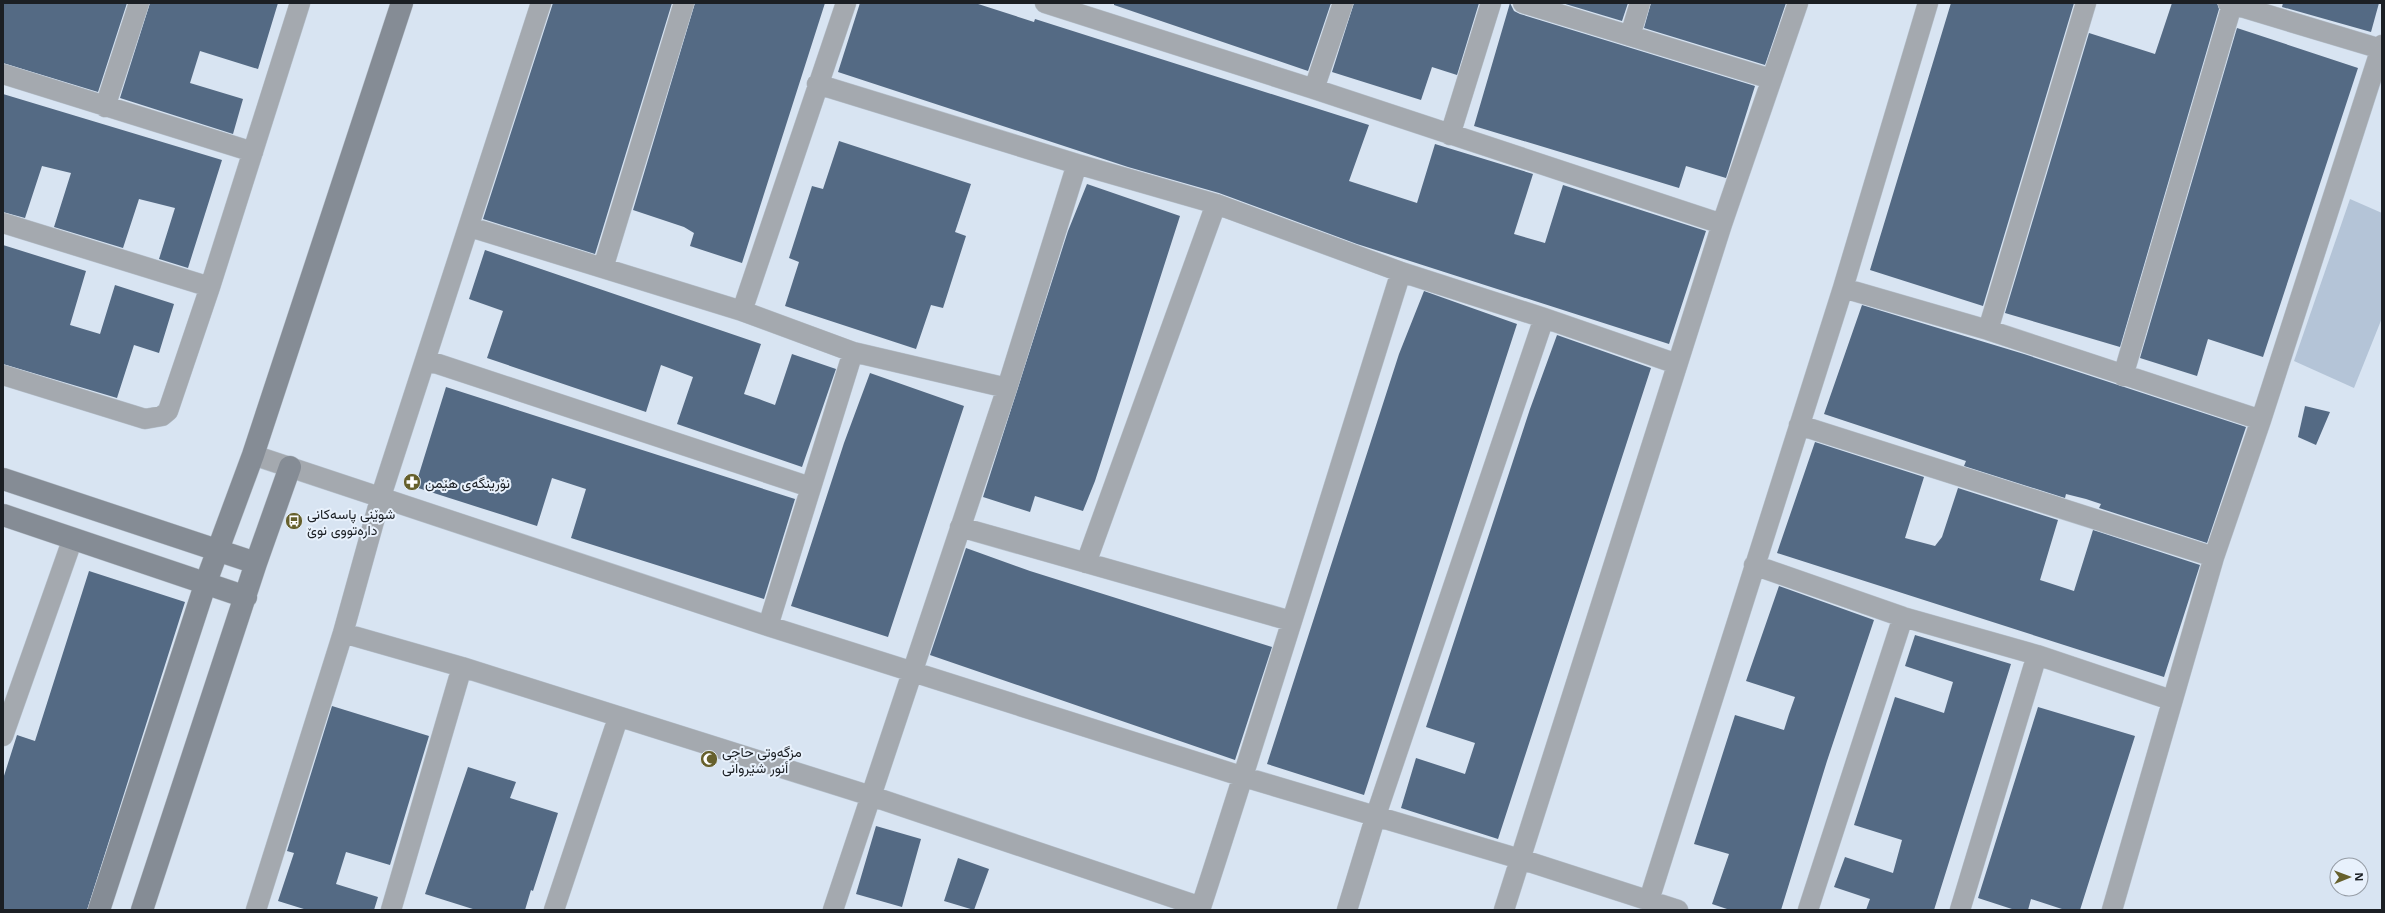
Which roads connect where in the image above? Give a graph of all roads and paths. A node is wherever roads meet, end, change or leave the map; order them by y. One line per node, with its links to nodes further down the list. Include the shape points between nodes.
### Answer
1 (139, 3): 22 (street)
2 (300, 3): 24 (street)
3 (402, 3): 45 (street)
4 (542, 3): 29 (street)
5 (684, 3): 30 (street)
6 (846, 3): 20 (street)
7 (1045, 3): 21 (street)
8 (1343, 3): 21 (street)
9 (1491, 3): 23 (street)
10 (1523, 3): 16 (street)
11 (1640, 3): 16 (street)
12 (1798, 3): 19 (street)
13 (1928, 3): 33 (street)
14 (2086, 3): 36 (street)
15 (2230, 4): 17 (street); 41 (street)
16 (1630, 36): 19 (street)
17 (2381, 47): 43 (street)
18 (3, 74): 22 (street)
19 (1771, 79): 28 (street)
20 (817, 84): 25 (street); 34 (street)
21 (1314, 89): 23 (street)
22 (105, 107): 24 (street)
23 (1450, 135): 28 (street)
24 (253, 152): 32 (street)
25 (1077, 164): 26 (street); 42 (street)
26 (1216, 204): 31 (street); 56 (street)
27 (3, 223): 32 (street)
28 (1722, 224): 39 (street)
29 (470, 227): 30 (street); 38 (street)
30 (603, 268): 34 (street)
31 (1401, 272): 35 (street); 61 (street)
32 (210, 287): 40 (street, via 173,400 168,411 162,416 145,420)
33 (1843, 288): 36 (street); 44 (street)
34 (742, 312): 37 (street)
35 (1544, 318): 39 (street); 72 (street)
36 (1988, 330): 41 (street)
37 (853, 352): 42 (street); 48 (street)
38 (426, 360): 48 (street); 49 (street)
39 (1677, 364): 73 (street)
40 (3, 375)
41 (2123, 376): 43 (street)
42 (1006, 388): 51 (street)
43 (2261, 420): 54 (street)
44 (1799, 425): 54 (street); 57 (street)
45 (253, 455): 46 (street); 53 (street)
46 (290, 467): 49 (street); 55 (street)
47 (3, 479): 53 (street)
48 (810, 487): 62 (street)
49 (381, 496): 62 (street); 63 (street)
50 (3, 515): 52 (street)
51 (960, 527): 56 (street); 66 (street)
52 (73, 538): 58 (street); 69 (street)
53 (219, 550): 55 (street); 58 (street)
54 (2214, 557): 67 (street)
55 (256, 563): 59 (street)
56 (1086, 563): 61 (street)
57 (1754, 565): 60 (street); 74 (street)
58 (206, 582): 59 (street); 76 (street)
59 (246, 597): 77 (street)
60 (1904, 617): 64 (street); 85 (street)
61 (1291, 621): 70 (street)
62 (768, 626): 66 (street)
63 (343, 633): 65 (street); 78 (street)
64 (2037, 655): 67 (street); 86 (street)
65 (462, 667): 68 (street); 79 (street)
66 (912, 671): 70 (street); 71 (street)
67 (2171, 700): 87 (street)
68 (618, 718): 71 (street); 80 (street)
69 (3, 736)
70 (1244, 777): 72 (street); 75 (street)
71 (871, 796): 75 (street); 81 (street)
72 (1376, 815): 73 (street); 82 (street)
73 (1520, 859): 74 (street); 83 (street)
74 (1649, 900): 84 (street)
75 (1200, 908)
76 (99, 910)
77 (142, 910)
78 (256, 910)
79 (391, 910)
80 (554, 910)
81 (833, 910)
82 (1347, 910)
83 (1504, 910)
84 (1678, 910)
85 (1808, 910)
86 (1960, 910)
87 (2112, 910)

